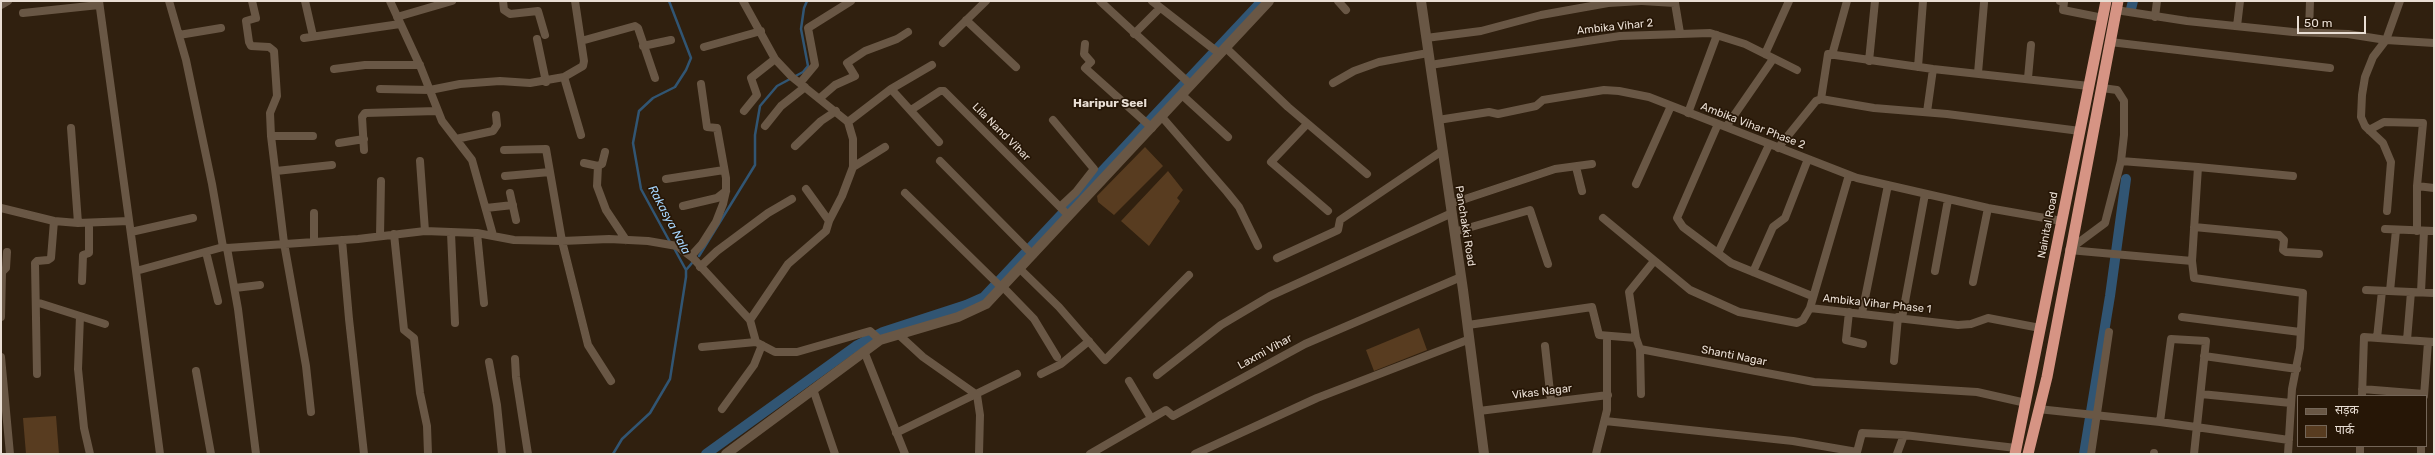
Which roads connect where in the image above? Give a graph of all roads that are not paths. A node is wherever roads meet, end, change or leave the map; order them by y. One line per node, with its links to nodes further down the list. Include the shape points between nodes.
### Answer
1 (8, 1): 31 (street)
2 (169, 1): 47 (street)
3 (252, 1): 118 (street, via 256,18 246,20 249,42 251,46 269,47 274,51 277,96 270,113)
4 (305, 1): 50 (street)
5 (390, 1): 38 (street)
6 (452, 1): 38 (street)
7 (503, 1): 48 (street, via 504,10 510,14 538,11)
8 (575, 1): 56 (street)
9 (743, 1): 42 (street)
10 (851, 1): 87 (street, via 808,28 815,65)
11 (1100, 1): 46 (street)
12 (1152, 1): 33 (street)
13 (1269, 1): 64 (main road)
14 (1338, 1): 34 (street)
15 (1420, 1): 52 (main road, Panchakki Road)
16 (1642, 1): 28 (street); 52 (street, via 1608,3 1541,15 1482,31)
17 (1789, 1): 66 (street)
18 (1847, 1): 68 (street)
19 (1874, 1): 72 (street)
20 (1923, 1): 77 (street)
21 (2060, 1): 37 (street, via 2064,2 2063,10)
22 (2106, 1): 37 (highway, Nainital Road)
23 (2157, 1): 36 (street)
24 (2240, 1): 40 (street)
25 (2310, 1): 44 (street)
26 (2400, 1): 55 (street)
27 (982, 2): 39 (street)
28 (1675, 2): 45 (street)
29 (1984, 2): 82 (street)
30 (99, 3): 35 (street); 181 (street)
31 (1, 5)
32 (2117, 6): 36 (street); 57 (highway)
33 (1160, 8): 46 (street); 64 (street)
34 (1346, 10)
35 (24, 13)
36 (2155, 17): 40 (street)
37 (2103, 18): 67 (highway, Nainital Road)
38 (399, 20): 50 (street); 73 (street)
39 (966, 20): 58 (street); 76 (street)
40 (2237, 26): 44 (street)
41 (221, 28): 47 (street)
42 (761, 31): 63 (street); 70 (street)
43 (908, 32): 97 (street, via 897,40 865,51 846,63 855,76 835,85)
44 (2309, 32): 55 (street, via 2348,34)
45 (1680, 33): 49 (street, Ambika Vihar 2); 75 (street, Ambika Vihar 2, via 1620,36)
46 (1134, 34): 88 (street)
47 (179, 35): 205 (street)
48 (545, 35)
49 (1717, 35): 66 (street, Ambika Vihar 2); 104 (street)
50 (313, 36): 51 (street)
51 (304, 38)
52 (1426, 38): 65 (main road, Panchakki Road)
53 (537, 39): 86 (street)
54 (671, 40): 62 (street)
55 (2386, 40): 59 (street); 116 (street, via 2364,77 2361,117)
56 (581, 42): 62 (street, via 631,25 638,28); 83 (street, via 582,66)
57 (2110, 42): 69 (highway); 78 (street)
58 (943, 43)
59 (2434, 43)
60 (1086, 44): 112 (street, via 1084,54 1091,62 1085,68)
61 (2031, 45): 85 (street)
62 (643, 46): 84 (street)
63 (704, 47)
64 (1219, 51): 88 (main road); 111 (street)
65 (1428, 53): 75 (main road, Panchakki Road); 89 (street, via 1379,62 1354,71)
66 (1765, 54): 71 (street, Ambika Vihar 2)
67 (2095, 54): 69 (highway); 91 (highway, Nainital Road)
68 (1832, 55): 72 (street); 98 (street, via 1828,54)
69 (2107, 57): 92 (highway)
70 (775, 59): 87 (street); 102 (street, via 751,78 757,95)
71 (1773, 59): 81 (street, Ambika Vihar 2); 114 (street)
72 (1869, 61): 77 (street)
73 (420, 65): 79 (street, via 365,65); 95 (street)
74 (932, 65): 94 (street)
75 (1430, 66): 109 (main road, Panchakki Road)
76 (1016, 67)
77 (1918, 67): 80 (street)
78 (2330, 68)
79 (334, 69)
80 (1933, 69): 82 (street); 105 (street)
81 (1797, 70)
82 (1978, 73): 85 (street)
83 (564, 77): 86 (street); 120 (street)
84 (655, 78)
85 (2028, 78): 91 (street)
86 (546, 82): 95 (street, via 500,81 460,84)
87 (799, 82): 97 (street); 113 (street)
88 (1188, 82): 96 (main road)
89 (1333, 83)
90 (700, 84): 145 (street, via 707,128 717,128)
91 (2089, 86): 92 (highway); 117 (highway, Nainital Road)
92 (2102, 88): 137 (street, via 2117,90 2124,101); 185 (highway)
93 (380, 89): 95 (street)
94 (891, 89): 100 (street); 110 (street)
95 (430, 90): 101 (street)
96 (1182, 95): 107 (main road); 121 (street)
97 (820, 98): 103 (street)
98 (1821, 99): 105 (street, via 1874,108); 129 (street, via 1816,101)
99 (1670, 106): 104 (street, Ambika Vihar Phase 2); 109 (street, Ambika Vihar Phase 2, via 1649,97 1604,90 1542,100 1536,106 1498,114 1489,112); 154 (street)
100 (911, 110): 124 (street); 172 (street, Lila Nand Vihar, via 944,91)
101 (437, 111): 122 (street, via 365,114 362,117); 123 (street)
102 (744, 111)
103 (836, 111): 110 (street); 127 (street)
104 (1688, 112): 114 (street, Ambika Vihar Phase 2)
105 (1927, 112): 117 (street)
106 (496, 115): 123 (street, via 497,125 493,131)
107 (1162, 117): 112 (main road); 204 (street, via 1227,192 1238,207)
108 (1053, 120): 172 (street, via 1094,169)
109 (1438, 120): 132 (main road, Panchakki Road)
110 (848, 122): 144 (street, via 853,139)
111 (1307, 124): 148 (street); 173 (street, via 1271,162)
112 (1148, 125): 172 (main road)
113 (765, 126)
114 (1722, 126): 126 (street, Ambika Vihar Phase 2); 211 (street, via 1678,218 1683,227)
115 (71, 128): 183 (street)
116 (2369, 130): 156 (street, via 2384,122 2423,123); 174 (street, via 2383,144 2391,162)
117 (2080, 131): 182 (highway, Nainital Road)
118 (271, 136): 119 (street); 146 (street)
119 (313, 136)
120 (581, 136)
121 (1228, 137)
122 (364, 139): 125 (street); 130 (street)
123 (456, 139): 169 (street, via 472,160)
124 (939, 142)
125 (339, 143)
126 (1768, 145): 129 (street, Ambika Vihar Phase 2); 211 (street)
127 (794, 146)
128 (885, 147): 144 (street)
129 (1778, 148): 134 (street, Ambika Vihar Phase 2)
130 (364, 150)
131 (504, 150): 147 (street, via 544,148)
132 (1442, 151): 170 (main road, Panchakki Road); 214 (street, via 1340,220 1338,230)
133 (605, 152): 141 (street, via 602,164)
134 (1808, 159): 149 (street, Ambika Vihar Phase 2); 222 (street, via 1785,218 1773,227)
135 (940, 161): 208 (street)
136 (420, 162): 189 (street)
137 (2121, 162): 143 (street); 207 (street, via 2106,223)
138 (584, 163): 141 (street)
139 (1592, 164): 142 (street)
140 (332, 165): 146 (street)
141 (598, 166): 200 (street, via 597,186 600,198)
142 (1576, 166): 160 (street); 170 (street, via 1555,169)
143 (2198, 167): 151 (street); 186 (street)
144 (853, 168): 179 (street)
145 (724, 170): 152 (street); 159 (street)
146 (276, 171): 203 (street)
147 (550, 172): 150 (street); 202 (street)
148 (1367, 174)
149 (1849, 175): 155 (street, Ambika Vihar Phase 2); 235 (street)
150 (505, 176)
151 (2293, 176)
152 (666, 179)
153 (381, 181): 198 (street)
154 (1636, 184)
155 (1888, 185): 163 (street, Ambika Vihar Phase 2); 241 (street)
156 (2417, 186): 157 (street); 190 (street)
157 (2434, 188)
158 (806, 189): 179 (street)
159 (726, 191): 167 (street, via 717,198); 213 (street, via 716,222 702,244)
160 (1582, 191)
161 (510, 193): 166 (street)
162 (905, 194): 228 (street)
163 (1925, 194): 165 (street, Ambika Vihar Phase 2); 244 (street)
164 (792, 198): 218 (street, via 717,251)
165 (1948, 200): 171 (street, Ambika Vihar Phase 2); 221 (street)
166 (513, 205): 169 (street); 178 (street)
167 (683, 206)
168 (1, 208): 180 (street)
169 (486, 208): 197 (street)
170 (1451, 208): 193 (main road, Panchakki Road); 280 (street, via 1270,296 1221,325)
171 (1988, 208): 182 (street, Ambika Vihar Phase 2); 226 (street)
172 (1064, 211): 208 (main road)
173 (1328, 211)
174 (2386, 211)
175 (314, 213): 201 (street)
176 (193, 218): 192 (street)
177 (1603, 218): 215 (street, Ambika Vihar Phase 1)
178 (516, 220)
179 (829, 220): 246 (street, via 826,231 788,264)
180 (54, 221): 183 (street); 236 (street, via 51,258 35,263)
181 (129, 221): 184 (street); 192 (street)
182 (2062, 221): 185 (highway); 206 (highway, Nainital Road)
183 (78, 223): 184 (street)
184 (89, 223): 225 (street, via 89,253 82,256)
185 (2074, 223): 207 (highway)
186 (2194, 227): 212 (street, via 2279,235 2284,240 2283,250 2286,252); 216 (street)
187 (2385, 229): 188 (street)
188 (2396, 230): 190 (street); 231 (street)
189 (424, 231): 194 (street); 196 (street)
190 (2420, 231): 191 (street); 233 (street)
191 (2434, 231)
192 (130, 232): 220 (street)
193 (1454, 232): 217 (street, via 1530,210); 224 (main road, Panchakki Road)
194 (451, 233): 195 (street); 247 (street)
195 (477, 233): 197 (street); 238 (street)
196 (394, 234): 198 (street); 312 (street, via 404,330 414,338 420,393 427,426)
197 (493, 235): 202 (street, via 514,240)
198 (380, 236): 199 (street)
199 (342, 240): 201 (street); 311 (street)
200 (626, 240): 202 (street); 213 (street, via 677,246)
201 (314, 241): 203 (street)
202 (562, 241): 281 (street, via 588,345)
203 (284, 243): 205 (street); 296 (street, via 306,366)
204 (1258, 246)
205 (225, 247): 210 (street); 229 (street)
206 (2057, 248): 207 (highway); 250 (highway, Nainital Road)
207 (2069, 250): 216 (street); 251 (highway)
208 (1030, 251): 219 (main road)
209 (7, 252): 243 (street, via 6,268 2,272)
210 (206, 252): 220 (street); 237 (street)
211 (1718, 253): 222 (street, via 1731,263)
212 (2319, 254)
213 (690, 256): 218 (street)
214 (1277, 258)
215 (1654, 261): 239 (street, Ambika Vihar Phase 1, via 1690,290 1739,312 1797,323 1803,320); 257 (street, via 1629,292)
216 (2192, 261): 253 (street, via 2194,278 2303,293)
217 (1548, 264)
218 (700, 267): 246 (street)
219 (1020, 269): 228 (main road); 261 (street)
220 (136, 271): 308 (street)
221 (1935, 271)
222 (1753, 272): 235 (street)
223 (1188, 275): 261 (street, via 1105,360)
224 (1461, 277): 249 (main road, Panchakki Road); 298 (street, Laxmi Vihar, via 1305,344 1173,416 1166,410)
225 (82, 281)
226 (1973, 282)
227 (260, 285): 229 (street)
228 (1000, 286): 254 (main road, via 980,308); 269 (street, via 1034,319)
229 (234, 288): 310 (street)
230 (2366, 290): 231 (street)
231 (2386, 291): 232 (street); 258 (street)
232 (2411, 292): 233 (street); 260 (street)
233 (2421, 292): 234 (street)
234 (2434, 293)
235 (1812, 296): 239 (street)
236 (36, 302): 242 (street); 277 (street)
237 (218, 302)
238 (484, 303)
239 (1810, 308): 240 (street, Ambika Vihar Phase 1)
240 (1849, 312): 241 (street, Ambika Vihar Phase 1); 264 (street, via 1846,340)
241 (1862, 313): 244 (street, Ambika Vihar Phase 1)
242 (80, 316): 248 (street); 307 (street, via 78,369 84,428)
243 (1, 317)
244 (1900, 317): 250 (street, Ambika Vihar Phase 1, via 1958,325 1988,318); 273 (street)
245 (2182, 317): 253 (street)
246 (750, 320): 263 (street)
247 (455, 323)
248 (105, 324)
249 (1468, 325): 256 (street, via 1592,307 1599,335); 259 (main road, Panchakki Road)
250 (2040, 328): 251 (highway); 291 (highway, Nainital Road)
251 (2054, 332): 294 (highway)
252 (2109, 332): 297 (street)
253 (2300, 332): 275 (street)
254 (898, 334): 255 (main road); 287 (street, via 923,357)
255 (876, 336): 263 (street, via 870,331 797,352 775,352); 268 (main road)
256 (1607, 337): 257 (street); 288 (street)
257 (1636, 338): 267 (street)
258 (2377, 338): 260 (street); 284 (street, via 2364,337)
259 (1470, 339): 295 (main road, Panchakki Road); 320 (street, via 1317,398)
260 (2407, 340): 262 (street)
261 (1089, 341): 279 (street, via 1061,364)
262 (2431, 342): 289 (street)
263 (759, 344): 266 (street); 293 (street, via 754,365)
264 (1863, 344)
265 (1545, 346): 290 (street)
266 (702, 347)
267 (1640, 349): 285 (street); 291 (street, Shanti Nagar, via 1814,382 1977,392)
268 (864, 351): 283 (main road); 302 (street)
269 (1057, 356)
270 (2204, 356): 275 (street); 286 (street); 300 (street, via 2206,341 2171,339)
271 (1, 357): 306 (street)
272 (516, 359): 314 (street, via 516,377)
273 (1894, 360)
274 (489, 362): 313 (street)
275 (2297, 368): 292 (street)
276 (196, 371): 309 (street)
277 (37, 374)
278 (1017, 374): 287 (street)
279 (1041, 374)
280 (1157, 375)
281 (611, 381)
282 (1129, 381): 298 (street)
283 (812, 389): 315 (main road); 316 (street)
284 (2362, 393): 289 (street)
285 (1641, 394)
286 (2201, 394): 292 (street); 301 (street)
287 (977, 395): 302 (street); 318 (street, via 980,415)
288 (1608, 395): 290 (street, Vikas Nagar); 299 (street)
289 (2424, 395)
290 (1551, 401): 295 (street, Vikas Nagar)
291 (2026, 403): 305 (highway, Nainital Road)
292 (2291, 403): 304 (street)
293 (722, 409)
294 (2038, 410): 297 (street); 324 (highway)
295 (1479, 411): 321 (main road, Panchakki Road)
296 (311, 412)
297 (2093, 417): 300 (street); 325 (street)
298 (1151, 418): 319 (street, Laxmi Vihar)
299 (1605, 421): 303 (street, via 1793,441 1857,452 1862,433); 322 (street)
300 (2160, 422): 301 (street)
301 (2198, 428): 304 (street); 326 (street)
302 (896, 433): 317 (street)
303 (1904, 435): 305 (street); 323 (street)
304 (2289, 440): 327 (street)
305 (2016, 451)
306 (10, 454)
307 (90, 454)
308 (160, 454)
309 (211, 454)
310 (256, 454)
311 (364, 454)
312 (428, 454)
313 (502, 454)
314 (528, 454)
315 (726, 454)
316 (835, 454)
317 (905, 454)
318 (978, 454)
319 (1090, 454)
320 (1195, 454)
321 (1484, 454)
322 (1596, 454)
323 (1897, 454)
324 (2028, 454)
325 (2091, 454)
326 (2194, 454)
327 (2288, 454)

